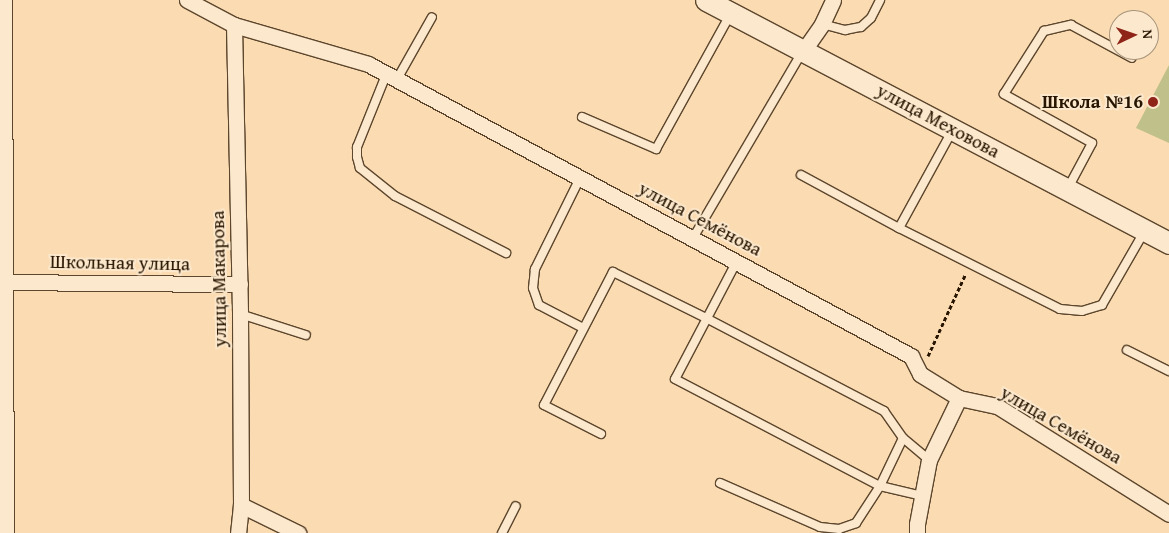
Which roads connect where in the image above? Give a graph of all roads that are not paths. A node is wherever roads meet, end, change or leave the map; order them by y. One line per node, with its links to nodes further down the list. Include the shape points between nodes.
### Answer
1 (4, 0): 12 (street)
2 (187, 0): 9 (street, улица Семёнова)
3 (706, 0): 6 (street, улица Меховова)
4 (833, 0): 8 (street)
5 (880, 0): 8 (lane, via 871,18 861,27 845,30)
6 (731, 13): 11 (street, улица Меховова); 14 (lane, via 656,149)
7 (432, 17): 13 (lane)
8 (822, 24): 11 (street)
9 (234, 25): 13 (street, улица Семёнова, via 368,64); 26 (street, улица Макарова)
10 (1109, 46): 18 (lane, via 1071,25 1044,31 1004,94 1092,143)
11 (804, 50): 15 (street, улица Меховова); 21 (lane)
12 (2, 70): 25 (street)
13 (391, 78): 17 (street, улица Семёнова); 23 (lane, via 357,147 360,168 395,196)
14 (582, 117)
15 (954, 128): 18 (street, улица Меховова); 19 (lane)
16 (801, 175): 19 (lane)
17 (580, 178): 21 (street, улица Семёнова); 29 (lane, via 535,269 533,288 540,305)
18 (1067, 190): 20 (street, улица Меховова)
19 (899, 228): 20 (lane, via 1060,309 1082,311 1102,305)
20 (1145, 230): 22 (street, улица Меховова)
21 (692, 238): 24 (street, улица Семёнова)
22 (1169, 243)
23 (506, 253)
24 (737, 261): 28 (lane); 33 (street, улица Семёнова, via 911,356 920,374)
25 (3, 282): 26 (street, Школьная улица); 43 (street)
26 (240, 284): 27 (street, улица Макарова)
27 (240, 314): 30 (lane); 40 (street, улица Макарова)
28 (706, 318): 29 (lane, via 613,272); 35 (lane, via 884,411); 38 (lane, via 675,379)
29 (583, 328): 34 (lane, via 544,405)
30 (306, 335)
31 (1127, 350): 32 (lane)
32 (1169, 371)
33 (960, 398): 36 (street); 42 (street, улица Семёнова, via 997,406)
34 (601, 434)
35 (903, 438): 36 (lane); 38 (lane)
36 (929, 460): 39 (street)
37 (720, 483): 38 (lane, via 820,527 839,529 856,524)
38 (880, 486): 39 (lane)
39 (922, 496): 47 (street)
40 (241, 505): 44 (street, улица Макарова); 45 (street)
41 (516, 506): 46 (lane)
42 (1169, 514)
43 (6, 533)
44 (238, 533)
45 (298, 533)
46 (502, 533)
47 (917, 533)

